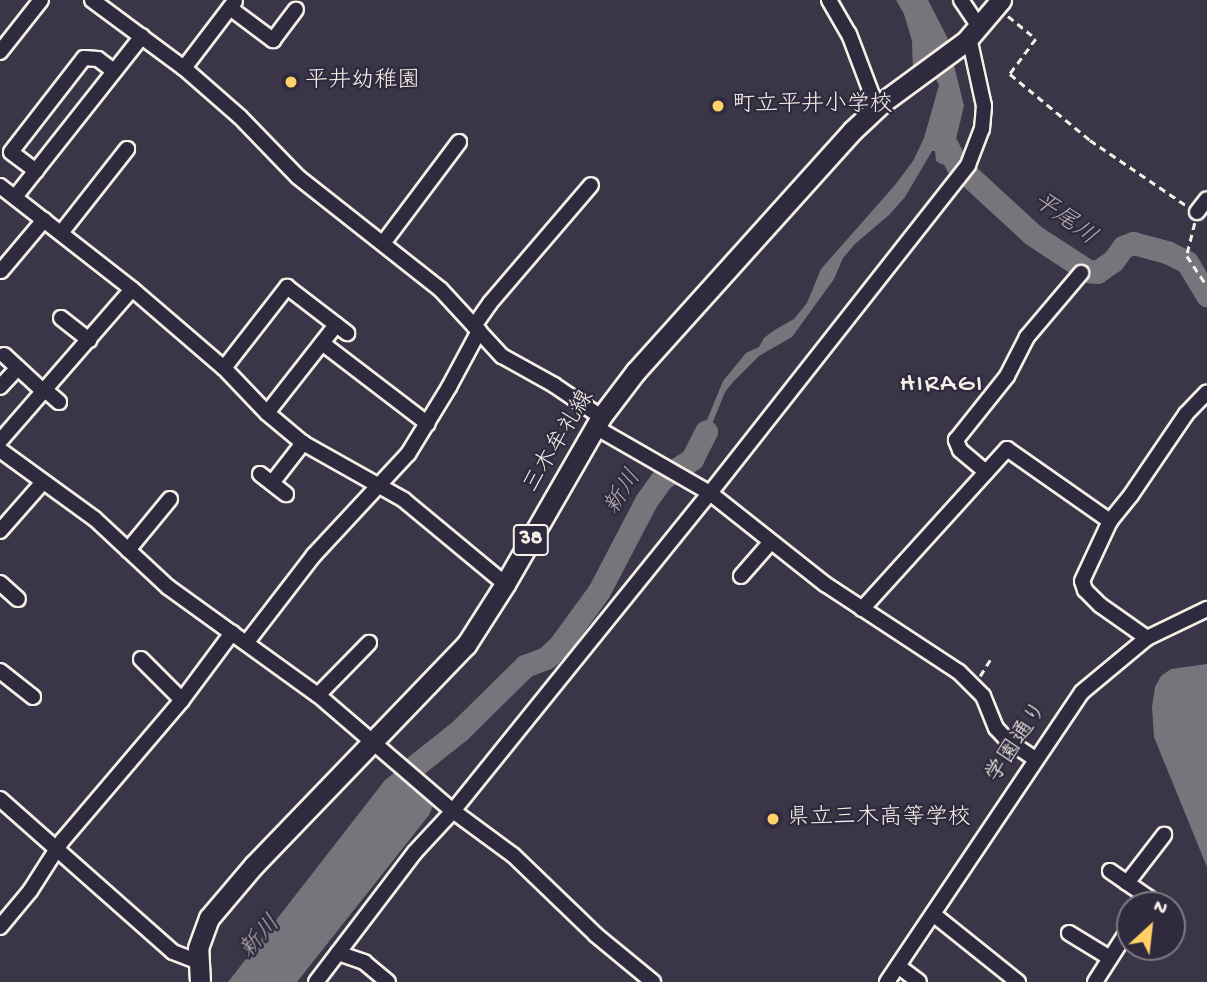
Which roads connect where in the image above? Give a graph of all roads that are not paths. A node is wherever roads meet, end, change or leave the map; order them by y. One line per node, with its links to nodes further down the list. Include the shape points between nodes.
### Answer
1 (41, 0): 10 (street)
2 (92, 0): 9 (street)
3 (829, 0): 13 (street)
4 (961, 0): 8 (street)
5 (231, 3): 7 (street, via 273,40); 11 (street)
6 (999, 4): 8 (main road, 三木牟礼線 / 38)
7 (296, 10)
8 (971, 35): 13 (main road, 三木牟礼線 / 38); 48 (street, via 984,106 982,129 968,165)
9 (142, 36): 11 (street); 12 (street)
10 (0, 52)
11 (184, 68): 24 (street, via 298,177)
12 (114, 71): 16 (street); 16 (street, via 98,59 85,58 11,152)
13 (880, 105): 40 (main road, 三木牟礼線 / 38, via 636,371)
14 (458, 142): 24 (street)
15 (127, 149): 23 (street)
16 (36, 171): 19 (street)
17 (591, 185): 29 (street, via 490,303)
18 (0, 186): 19 (street)
19 (15, 197): 22 (street)
20 (1207, 199): 21 (street)
21 (1197, 212)
22 (44, 220): 23 (street); 25 (street)
23 (61, 233): 27 (street)
24 (384, 243): 29 (street, via 441,290)
25 (1, 271)
26 (1081, 273): 45 (street, via 1027,337 1007,376 956,440 960,450)
27 (132, 289): 31 (street); 34 (street)
28 (61, 318): 31 (street)
29 (476, 328): 40 (street, via 502,356 554,385); 41 (street)
30 (323, 343): 34 (street, via 342,329 287,287); 39 (street); 41 (street)
31 (89, 346): 36 (street)
32 (4, 355): 33 (street)
33 (18, 368): 35 (street); 36 (street)
34 (223, 368): 39 (street)
35 (0, 387)
36 (43, 390): 38 (street); 42 (street)
37 (1207, 393): 51 (street, via 1186,414)
38 (59, 401)
39 (267, 413): 43 (street)
40 (598, 422): 48 (street, via 636,451); 57 (main road, 三木牟礼線 / 38)
41 (428, 424): 47 (street, via 408,454)
42 (0, 441)
43 (303, 443): 47 (street); 49 (street, via 266,479)
44 (0, 450): 46 (street)
45 (986, 472): 51 (street, via 1007,449); 59 (street)
46 (43, 482): 52 (street); 54 (street, via 95,519)
47 (376, 485): 57 (street, via 419,512); 63 (street)
48 (706, 491): 53 (street); 73 (street)
49 (286, 494)
50 (170, 499): 54 (street)
51 (1110, 521): 62 (street, via 1082,581 1100,605)
52 (0, 531)
53 (770, 543): 55 (street); 59 (street)
54 (128, 550): 61 (street, via 168,587)
55 (741, 576)
56 (0, 583): 58 (street)
57 (505, 584): 70 (main road, 三木牟礼線 / 38, via 466,645)
58 (18, 599)
59 (862, 609): 71 (street, via 974,684 996,728)
60 (1207, 609): 62 (street, 学園通り)
61 (232, 634): 63 (street); 69 (street)
62 (1147, 638): 71 (street, 学園通り, via 1082,692)
63 (247, 642): 67 (street)
64 (369, 643): 67 (street)
65 (141, 659): 69 (street)
66 (0, 671): 68 (street)
67 (318, 695): 70 (street)
68 (33, 697)
69 (182, 700): 75 (street)
70 (381, 748): 73 (street); 86 (main road, 三木牟礼線 / 38, via 228,894 201,933)
71 (1035, 759): 79 (street, 学園通り)
72 (0, 799): 75 (street)
73 (453, 811): 83 (street, via 415,852); 89 (street, via 513,855)
74 (1164, 835): 77 (street)
75 (57, 850): 80 (street); 86 (street)
76 (1110, 871): 77 (street)
77 (1127, 883): 78 (street)
78 (1139, 891)
79 (933, 914): 85 (street, 学園通り); 92 (street)
80 (0, 927)
81 (1069, 933): 84 (street)
82 (1116, 949): 84 (street)
83 (338, 953): 87 (street); 88 (street, via 364,962)
84 (1110, 958): 93 (street)
85 (898, 966): 90 (street, 学園通り); 91 (street)
86 (197, 975)
87 (316, 982)
88 (388, 982)
89 (653, 982)
90 (887, 982)
91 (919, 982)
92 (1018, 982)
93 (1095, 982)

